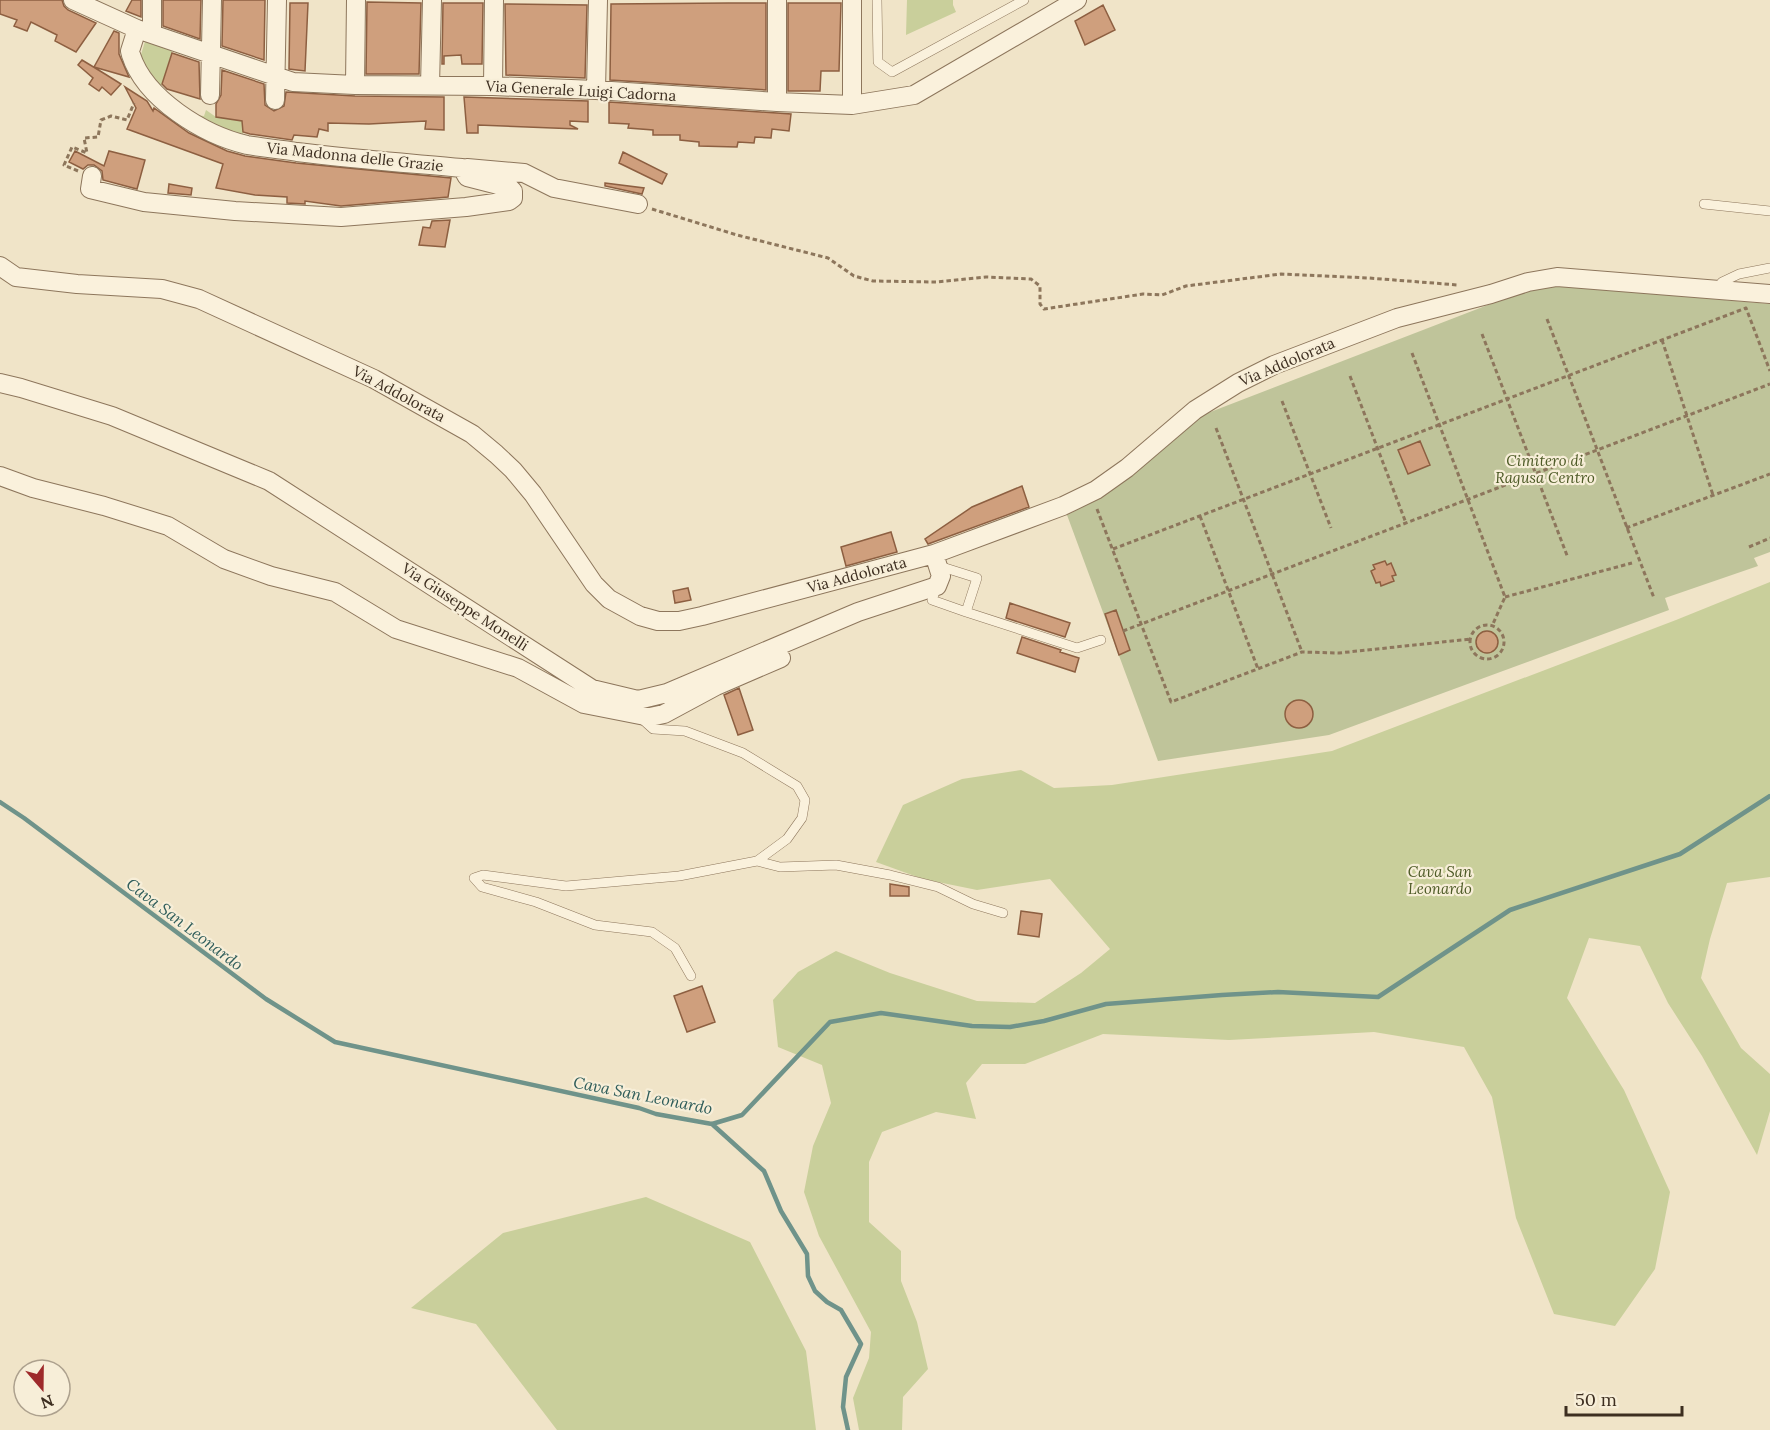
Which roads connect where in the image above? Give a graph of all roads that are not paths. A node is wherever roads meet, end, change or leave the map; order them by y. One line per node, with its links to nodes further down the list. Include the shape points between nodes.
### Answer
1 (152, 0): 14 (street, Via Madonna delle Grazie)
2 (212, 0): 15 (street)
3 (277, 0): 16 (street)
4 (356, 0): 17 (street)
5 (432, 0): 18 (street)
6 (494, 0): 19 (street)
7 (598, 0): 20 (street)
8 (777, 0): 23 (street)
9 (852, 0): 24 (street)
10 (877, 0): 11 (lane, via 878,62 892,72)
11 (1024, 0)
12 (1077, 0): 24 (street, Via Generale Luigi Cadorna, via 914,95)
13 (79, 1): 14 (street, Via Generale Luigi Cadorna)
14 (144, 31): 15 (street, Via Generale Luigi Cadorna); 25 (street, Via Madonna delle Grazie, via 130,51 148,85 179,113 216,135 247,145)
15 (211, 54): 16 (street, Via Generale Luigi Cadorna); 21 (street)
16 (276, 76): 17 (street, Via Generale Luigi Cadorna, via 293,82); 22 (street)
17 (355, 85): 18 (street, Via Generale Luigi Cadorna)
18 (430, 86): 19 (street, Via Generale Luigi Cadorna)
19 (493, 86): 20 (street, Via Generale Luigi Cadorna)
20 (596, 90): 23 (street, Via Generale Luigi Cadorna)
21 (210, 95)
22 (275, 100)
23 (777, 102): 24 (street, Via Generale Luigi Cadorna)
24 (852, 105)
25 (462, 168): 26 (street, Via Madonna delle Grazie, via 467,177 510,188 513,198 466,207 341,217 144,202 90,189); 27 (street, via 524,173 554,188)
26 (92, 176)
27 (639, 204)
28 (1704, 204): 29 (lane)
29 (1770, 211)
30 (0, 266): 36 (street, Via Addolorata, via 16,276 162,289 199,299 374,379 472,434 496,454 533,494 594,584 609,599 640,616 679,621)
31 (1770, 268): 32 (lane, via 1731,278)
32 (1716, 291): 33 (street, Via Addolorata); 36 (street, Via Addolorata, via 1557,277 1397,318 1238,383 1195,410 1096,490)
33 (1770, 294)
34 (0, 383): 38 (street, Via Giuseppe Monelli, via 112,416 269,481 592,689 615,696 638,700 667,693)
35 (0, 476): 41 (street, via 168,526 224,559 335,592 396,629 518,668 584,704)
36 (937, 560): 37 (street, via 941,579); 39 (lane, via 977,578)
37 (937, 586): 38 (street, Via Giuseppe Monelli); 39 (lane, via 932,600)
38 (858, 612): 41 (street, via 837,634 716,686 664,714)
39 (966, 612): 40 (lane, via 1077,648)
40 (1101, 640)
41 (638, 716): 42 (lane, via 653,729 685,731 743,753 797,786 805,800 802,818 787,839)
42 (757, 861): 43 (lane, via 780,867 836,865 890,875 938,887 973,904); 44 (lane, via 679,876 566,886 483,875 474,878 482,887 595,925 652,932 675,948)
43 (1003, 912)
44 (691, 976)

